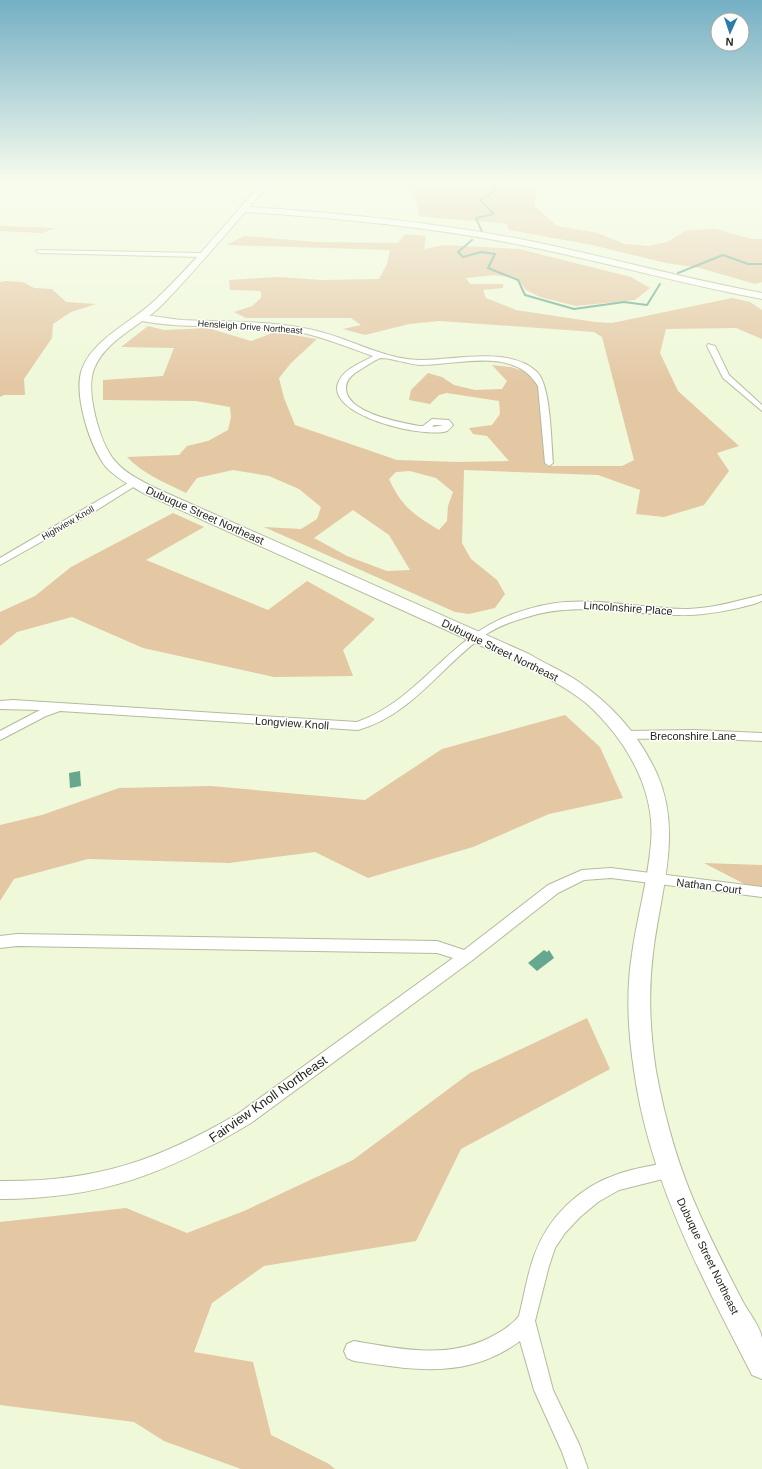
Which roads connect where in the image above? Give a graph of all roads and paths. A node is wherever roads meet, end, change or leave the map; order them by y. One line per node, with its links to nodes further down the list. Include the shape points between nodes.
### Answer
1 (39, 250): 4 (street)
2 (206, 250): 4 (main road, Dubuque Street Northeast)
3 (552, 250): 5 (main road)
4 (201, 255): 6 (main road, Dubuque Street Northeast, via 156,304)
5 (762, 296)
6 (139, 318): 8 (street, Hensleigh Drive Northeast, via 308,331 334,338); 12 (main road, Dubuque Street Northeast, via 109,342 92,361 84,389 99,443 107,460)
7 (712, 346): 9 (street, via 726,376)
8 (379, 356): 10 (street, via 346,377 341,389 342,395 354,407 372,417); 11 (street, Hensleigh Drive Northeast, via 419,362 490,359 518,364 531,371 539,378 542,386)
9 (762, 409)
10 (425, 429)
11 (549, 463)
12 (135, 482): 13 (street, Highview Knoll); 15 (main road, Dubuque Street Northeast)
13 (0, 562)
14 (762, 598): 15 (street, Lincolnshire Place, via 720,610 688,612 586,603 553,607 517,617)
15 (475, 637): 17 (street, Longview Knoll, via 404,701 378,719 358,726); 18 (main road, Dubuque Street Northeast, via 523,658 572,685 603,710)
16 (0, 705): 17 (street, Longview Knoll)
17 (78, 708): 19 (street, Longview Knoll, via 55,709 42,713)
18 (625, 735): 20 (street, Breconshire Lane, via 694,734); 21 (main road, Dubuque Street Northeast, via 645,768 656,797 661,841)
19 (0, 736)
20 (762, 737)
21 (655, 880): 22 (street, Nathan Court); 24 (street, Fairview Knoll Northeast, via 611,873 576,877 553,889); 25 (main road, Dubuque Street Northeast, via 642,956 639,1014 648,1092)
22 (762, 892)
23 (0, 942): 24 (street, via 136,940 436,947 453,950)
24 (465, 958): 26 (street, Fairview Knoll Northeast, via 245,1118 178,1156 105,1181 74,1186)
25 (670, 1170): 27 (street, via 618,1183 591,1197 570,1214 553,1234 541,1264); 29 (main road, Dubuque Street Northeast, via 681,1204)
26 (0, 1190)
27 (526, 1322): 28 (street, via 507,1339 466,1358 441,1362); 30 (street, via 534,1360 547,1398)
28 (354, 1351)
29 (762, 1365)
30 (578, 1469)

